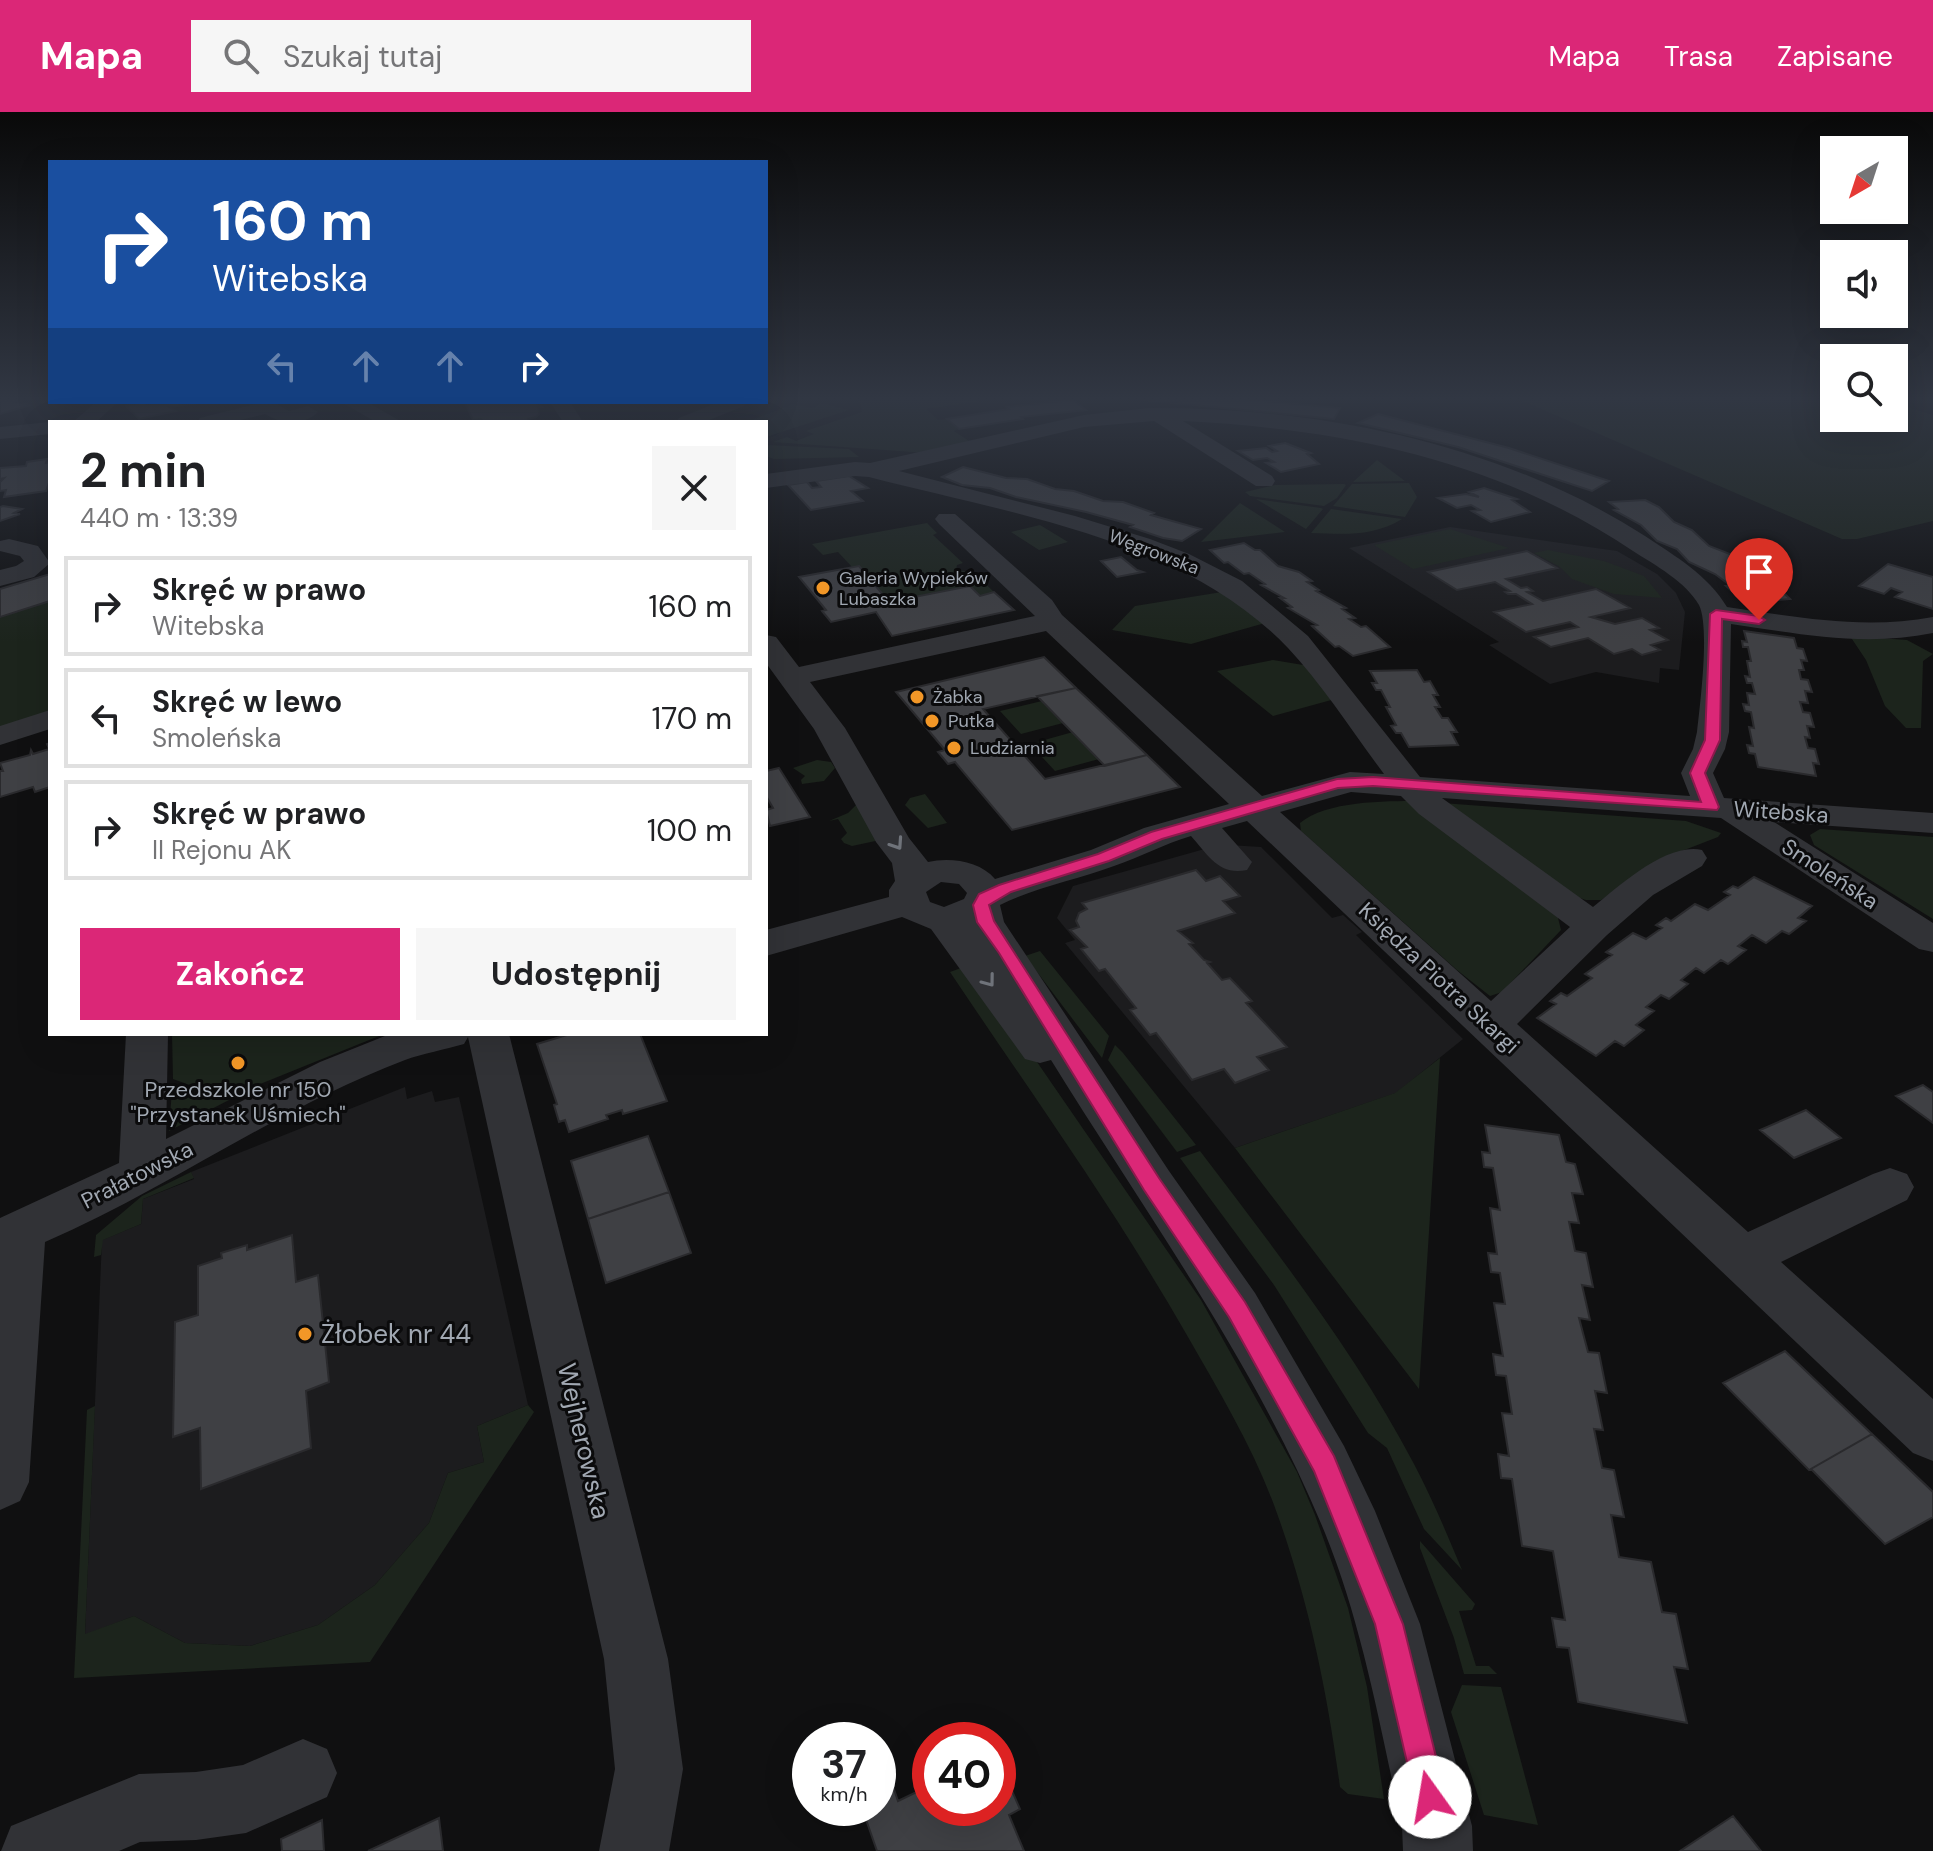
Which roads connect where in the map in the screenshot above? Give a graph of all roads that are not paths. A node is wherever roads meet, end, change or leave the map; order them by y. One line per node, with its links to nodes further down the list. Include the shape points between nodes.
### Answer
1 (909, 480): 14 (street, Węgrowska, via 1141,544 1233,587 1298,642)
2 (1523, 480): 7 (street, via 1571,501 1638,542 1686,577)
3 (947, 519): 8 (street, Księdza Piotra Skargi)
4 (36, 531): 5 (street)
5 (4, 548): 6 (street, via 29,551 38,562 25,572)
6 (0, 578)
7 (1716, 614): 9 (street, via 1874,632 1901,633); 16 (street, via 1713,740 1697,773)
8 (1052, 621): 11 (street); 15 (street, Księdza Piotra Skargi)
9 (1933, 625)
10 (768, 646): 11 (street)
11 (789, 678): 21 (street, via 829,728 894,842 910,862)
12 (48, 720): 13 (street)
13 (0, 736)
14 (1409, 785): 15 (street, Witebska, via 1337,784); 16 (street, Witebska); 22 (street, Węgrowska, via 1431,807)
15 (1256, 806): 17 (street, Witebska); 25 (street, Księdza Piotra Skargi)
16 (1720, 808): 18 (street, Witebska); 23 (street, Smoleńska)
17 (1198, 823): 20 (street); 21 (street, Witebska, via 1005,888)
18 (1933, 823)
19 (1689, 858): 22 (street, via 1640,887)
20 (1234, 862)
21 (951, 893): 24 (street); 38 (street, via 1041,1049 1152,1184 1237,1309 1324,1465 1389,1624 1437,1826)
22 (1594, 926): 25 (street)
23 (1933, 940)
24 (768, 942)
25 (1490, 1026): 32 (street, Księdza Piotra Skargi)
26 (147, 1036): 29 (street)
27 (442, 1036): 29 (street, Prałatowska, via 386,1051)
28 (488, 1036): 37 (street, Wejherowska, via 636,1659 649,1769)
29 (142, 1175): 31 (street, Prałatowska)
30 (1890, 1187): 32 (street)
31 (11, 1235): 34 (street)
32 (1741, 1258): 33 (street, Księdza Piotra Skargi)
33 (1933, 1435)
34 (0, 1482)
35 (303, 1773): 36 (street, via 246,1799 139,1808)
36 (36, 1851)
37 (634, 1851)
38 (1438, 1851)

